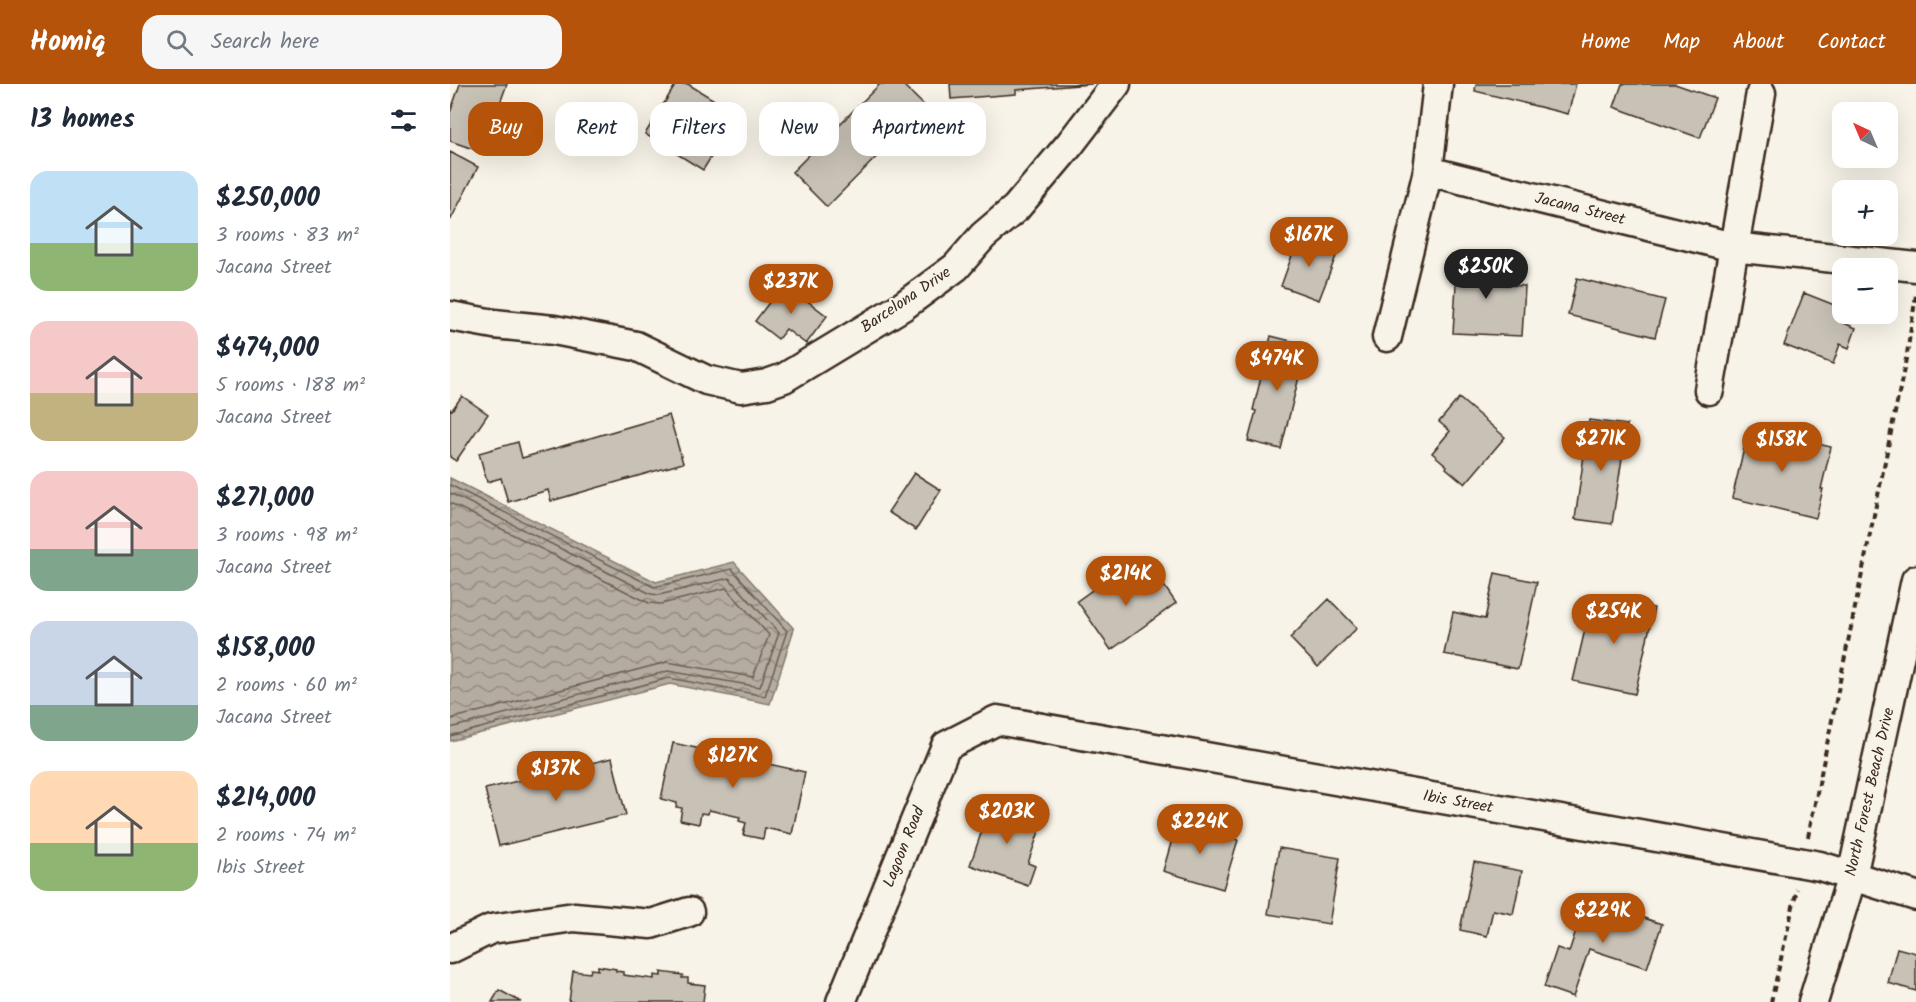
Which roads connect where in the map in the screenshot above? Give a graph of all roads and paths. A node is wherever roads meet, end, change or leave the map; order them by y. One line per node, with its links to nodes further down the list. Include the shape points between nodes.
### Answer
1 (1116, 84): 8 (street, Barcelona Drive, via 1016,208 956,267 903,306 784,378 767,384 741,388 706,380 636,346)
2 (1438, 84): 4 (street)
3 (1761, 93): 5 (street)
4 (1428, 171): 5 (street, Jacana Street); 9 (street)
5 (1733, 247): 6 (street, Jacana Street); 10 (street)
6 (1916, 267)
7 (1916, 295): 13 (path, via 1905,366)
8 (450, 316)
9 (1387, 337)
10 (1709, 390)
11 (1916, 580): 14 (street, North Forest Beach Drive)
12 (997, 720): 13 (street, Ibis Street); 18 (street, Lagoon Road, via 946,746)
13 (1803, 863): 14 (street, Ibis Street); 19 (path)
14 (1852, 876): 15 (street, Ibis Street); 20 (street, North Forest Beach Drive)
15 (1916, 896)
16 (689, 912): 17 (street, via 651,924 574,917 491,929)
17 (450, 949)
18 (841, 1002)
19 (1771, 1002)
20 (1813, 1002)

